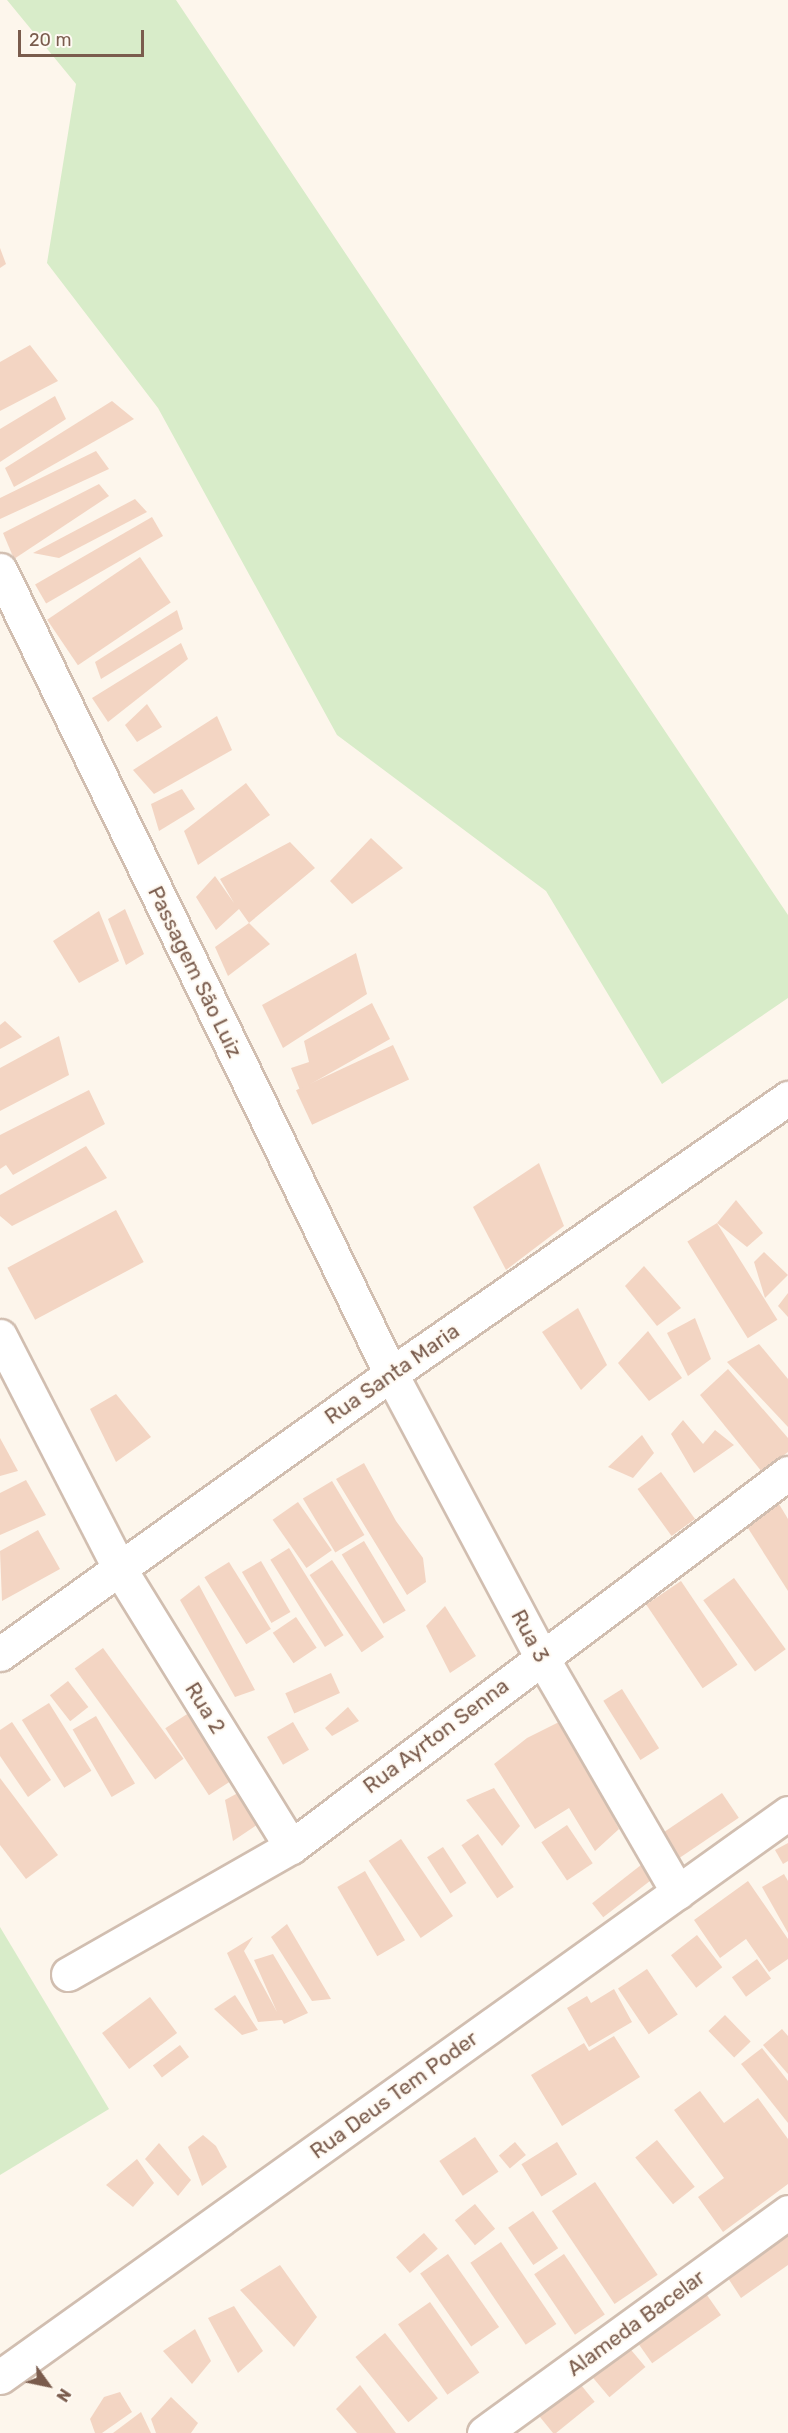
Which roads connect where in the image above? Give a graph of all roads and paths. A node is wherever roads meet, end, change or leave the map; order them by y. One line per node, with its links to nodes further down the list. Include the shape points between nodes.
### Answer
1 (0, 570): 4 (street, Passagem São Luiz)
2 (788, 1098): 4 (street, Rua Santa Maria)
3 (0, 1336): 6 (street, Rua 2)
4 (391, 1374): 6 (street, Rua Santa Maria); 8 (street, Rua 3)
5 (788, 1473): 8 (street, Rua Ayrton Senna)
6 (119, 1568): 7 (street, Rua Santa Maria); 10 (street, Rua 2)
7 (0, 1654)
8 (541, 1656): 10 (street, Rua Ayrton Senna); 11 (street, Rua 3)
9 (788, 1814): 11 (street, Rua Deus Tem Poder)
10 (291, 1847): 12 (street, Rua Ayrton Senna)
11 (678, 1892): 14 (street, Rua Deus Tem Poder)
12 (68, 1974)
13 (788, 2212): 15 (street, Alameda Bacelar)
14 (0, 2377)
15 (484, 2433)

